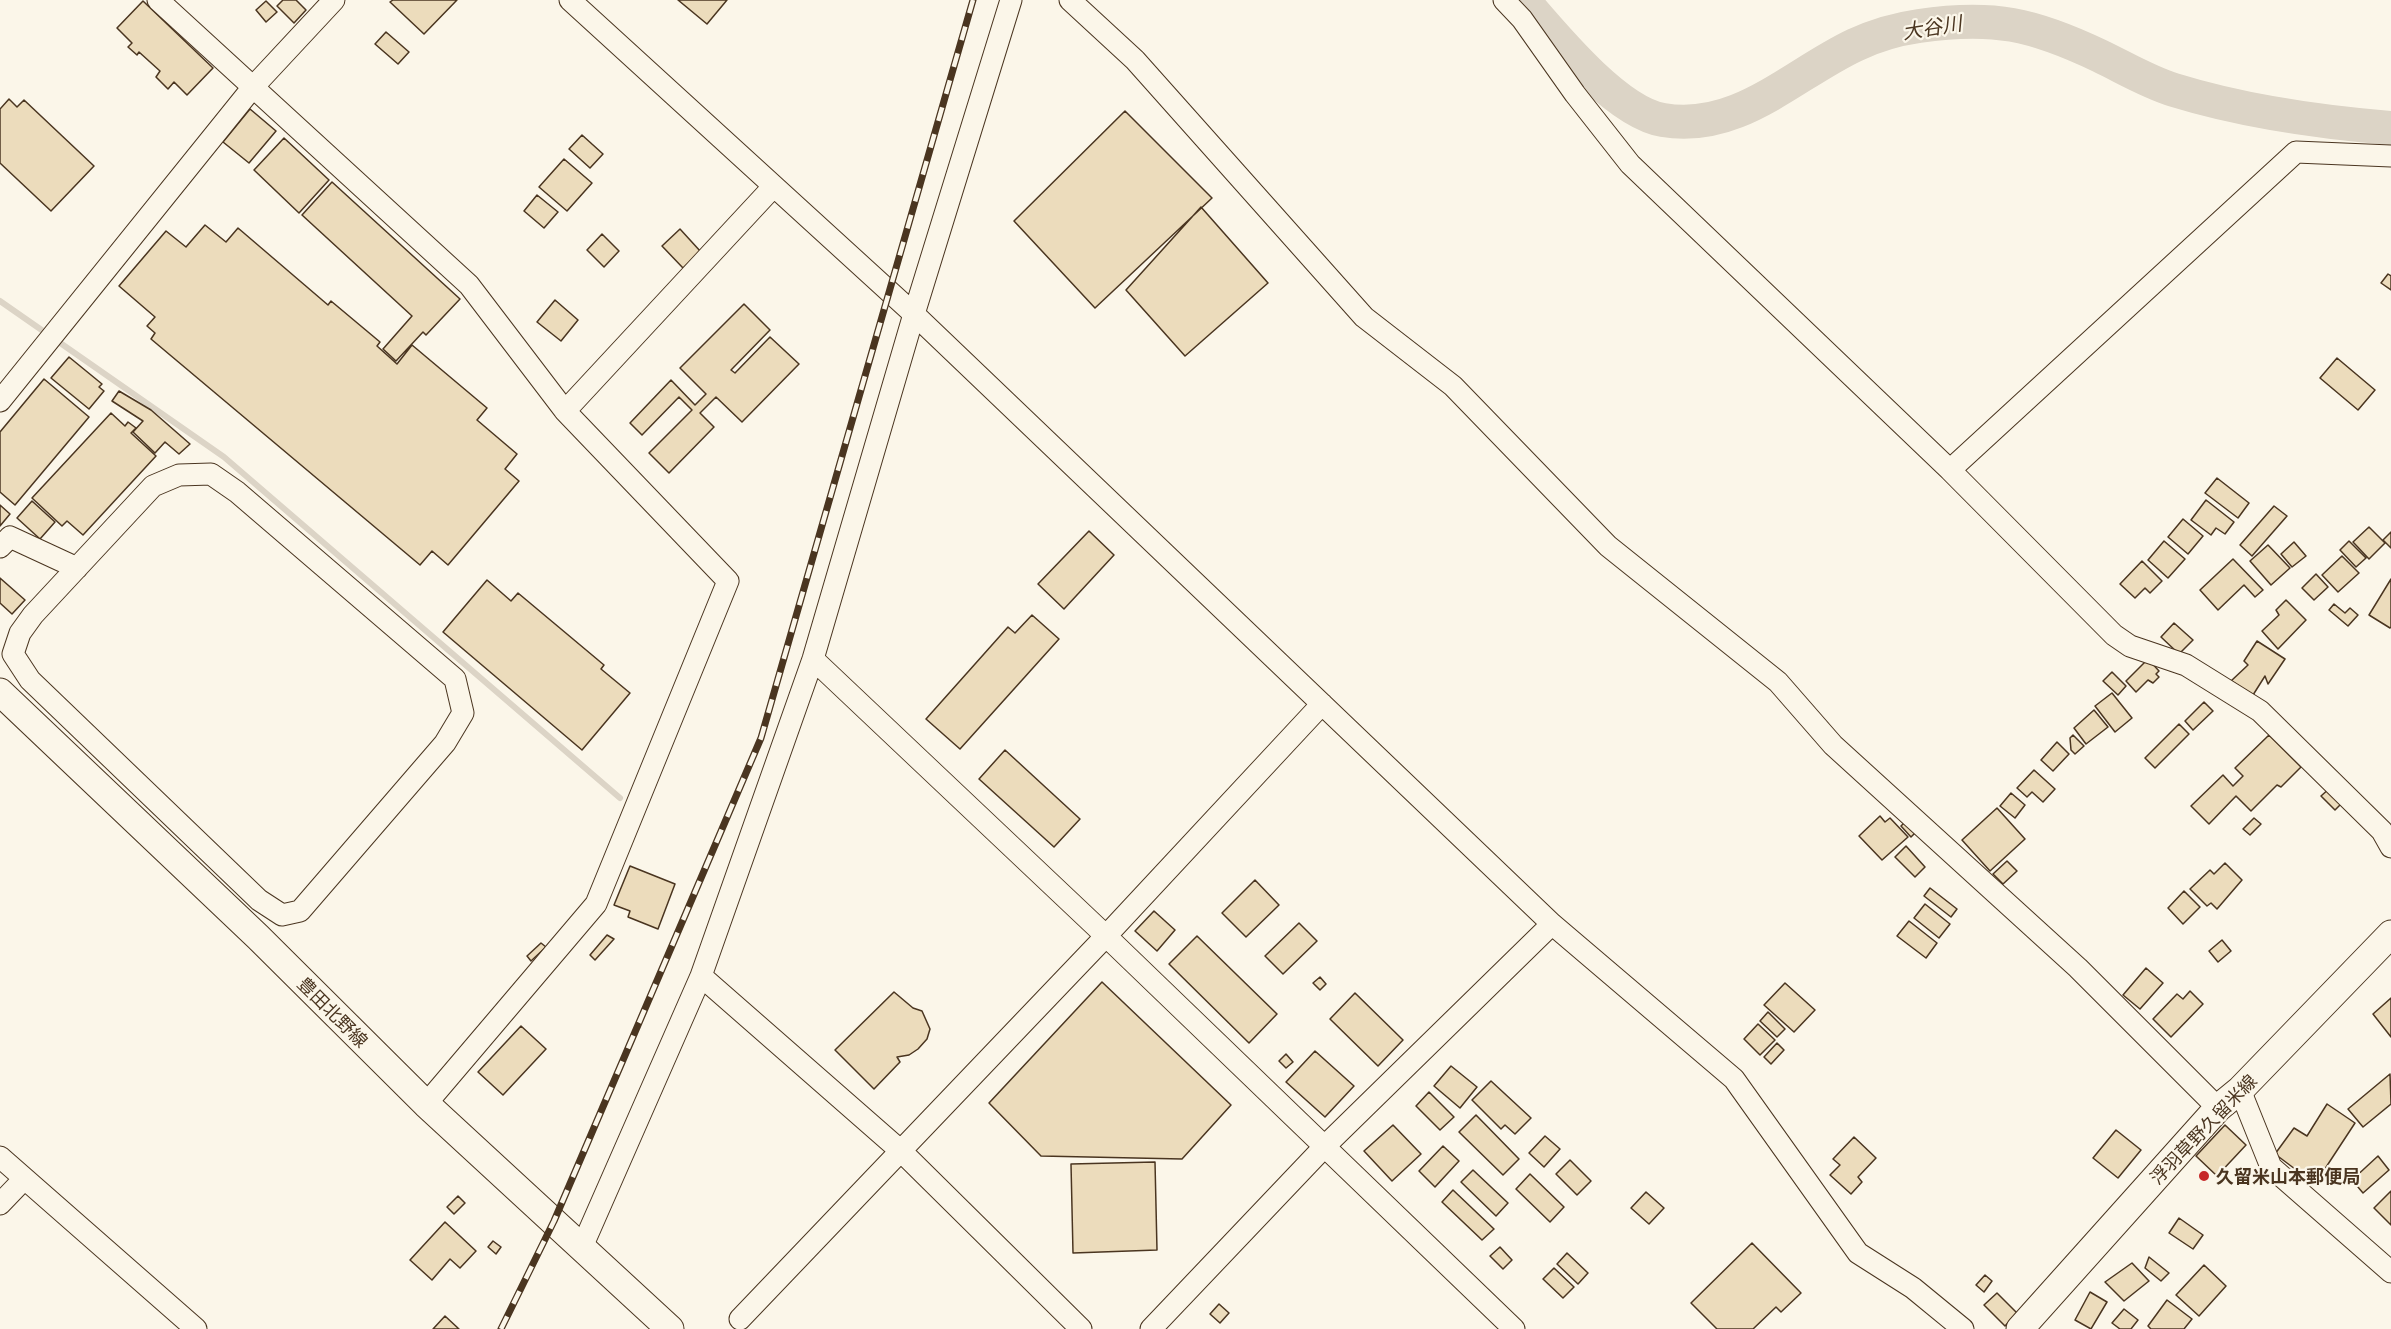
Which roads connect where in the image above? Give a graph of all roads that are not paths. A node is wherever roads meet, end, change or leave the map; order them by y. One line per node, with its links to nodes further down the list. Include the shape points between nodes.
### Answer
1 (158, 0): 7 (street)
2 (334, 0): 7 (street)
3 (570, 0): 9 (street)
4 (1011, 0): 10 (street)
5 (1070, 0): 26 (street, via 1135,60 1364,317 1453,386 1608,546 1778,682 1833,745 2078,968)
6 (1504, 0): 13 (street, via 1630,164)
7 (252, 87): 11 (street); 12 (street, via 469,285)
8 (2391, 156): 13 (street, via 2296,152)
9 (773, 187): 10 (street); 12 (street)
10 (914, 314): 16 (street); 18 (street)
11 (0, 401)
12 (565, 411): 25 (street, via 728,582 596,904)
13 (1950, 471): 19 (street, via 2114,634 2130,646 2186,665 2260,711 2382,831)
14 (0, 547): 15 (street, via 10,537)
15 (77, 568): 15 (street, via 153,486 179,474 211,474 455,679 463,713 445,742 300,911 282,915 259,900 30,680 13,654 20,633 33,615)
16 (813, 659): 22 (street); 23 (street)
17 (0, 692): 25 (main road, 豊田北野線, via 258,937)
18 (1322, 704): 20 (street); 22 (street)
19 (2391, 848)
20 (1552, 924): 27 (street); 40 (street, via 1734,1079 1858,1253 1913,1288)
21 (2391, 934): 24 (main road, 浮羽草野久留米線)
22 (1107, 936): 27 (street); 28 (street)
23 (701, 976): 28 (street); 32 (street)
24 (2240, 1090): 26 (main road, 浮羽草野久留米線); 33 (street, via 2271,1167)
25 (426, 1104): 32 (main road, 豊田北野線)
26 (2218, 1108): 41 (main road, 浮羽草野久留米線)
27 (1325, 1146): 38 (street); 39 (street)
28 (902, 1152): 34 (street); 37 (street)
29 (0, 1156): 30 (street)
30 (24, 1179): 31 (street); 35 (street)
31 (0, 1203)
32 (582, 1247): 36 (main road, 豊田北野線)
33 (2391, 1272)
34 (740, 1319)
35 (195, 1329)
36 (670, 1329)
37 (1081, 1329)
38 (1151, 1329)
39 (1514, 1329)
40 (1963, 1329)
41 (2020, 1329)

